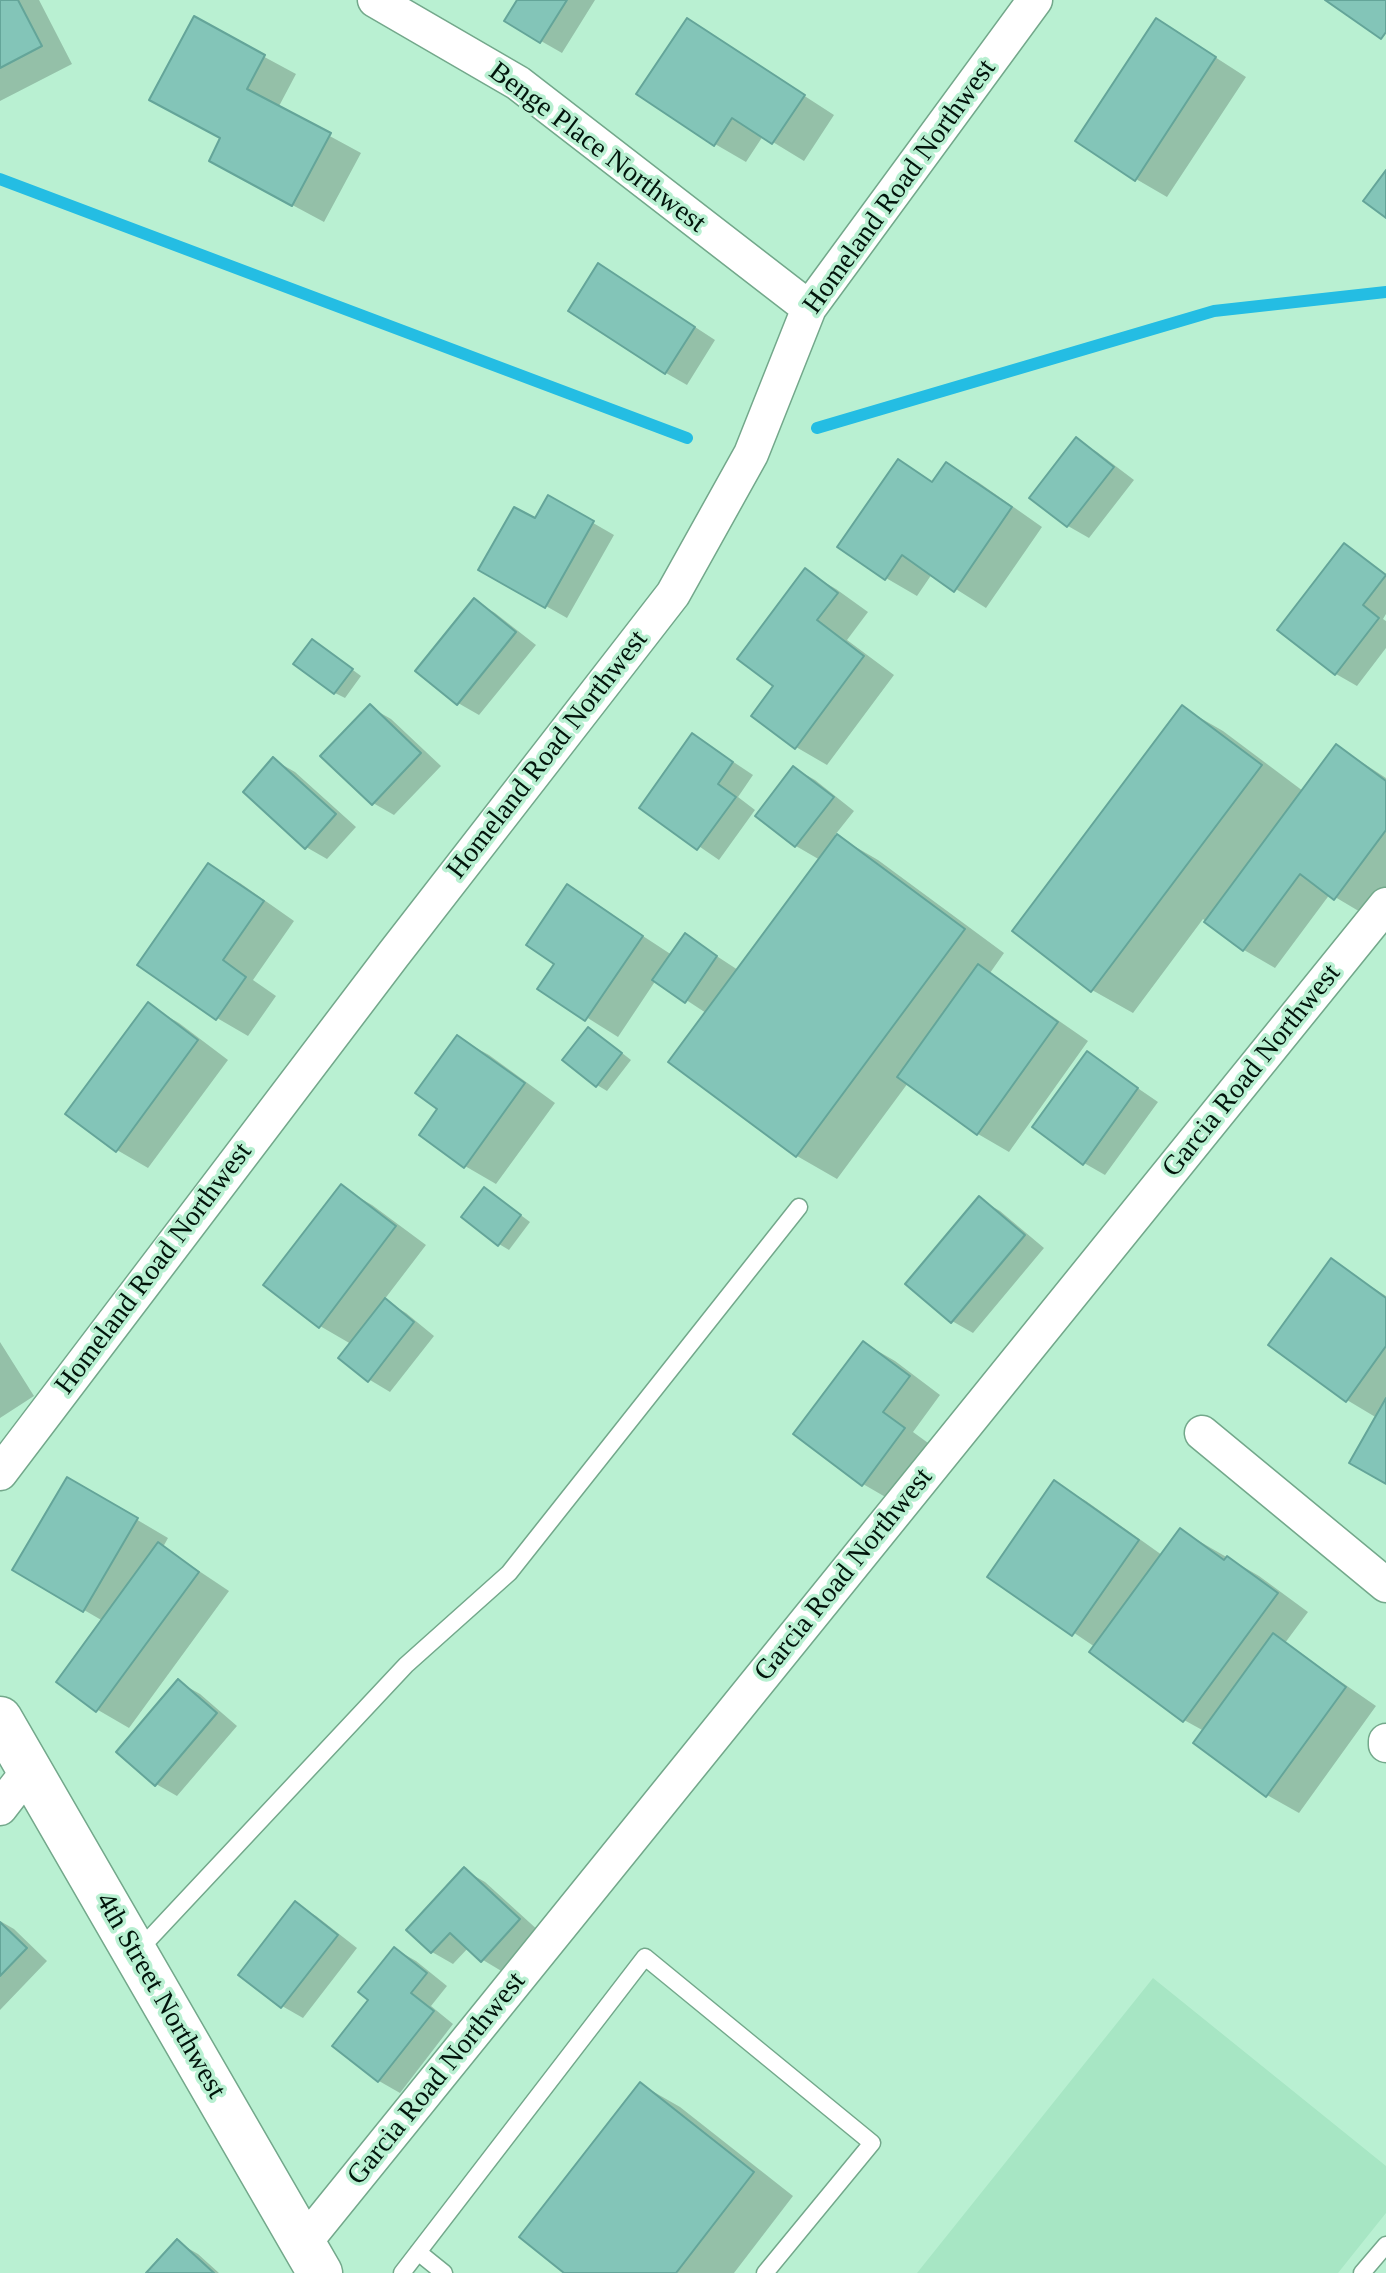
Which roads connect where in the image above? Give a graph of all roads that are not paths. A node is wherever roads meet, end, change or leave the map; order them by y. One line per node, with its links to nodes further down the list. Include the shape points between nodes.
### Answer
1 (375, 0): 3 (street, Benge Place Northwest, via 518,83)
2 (1035, 0): 3 (street, Homeland Road Northwest)
3 (809, 308): 7 (street, Homeland Road Northwest, via 751,454 673,594)
4 (1386, 905): 15 (street, Garcia Road Northwest)
5 (799, 1207): 12 (lane, via 509,1573 406,1665)
6 (1202, 1433): 8 (street)
7 (0, 1473)
8 (1386, 1585)
9 (0, 1719): 10 (main road, 4th Street Northwest)
10 (30, 1769): 11 (street); 12 (main road, 4th Street Northwest)
11 (0, 1808)
12 (136, 1953): 15 (main road, 4th Street Northwest)
13 (1386, 2245): 19 (lane)
14 (418, 2252): 16 (lane); 17 (lane); 18 (lane, via 645,1957 872,2143)
15 (311, 2259)
16 (402, 2273)
17 (444, 2273)
18 (765, 2273)
19 (1362, 2273)

